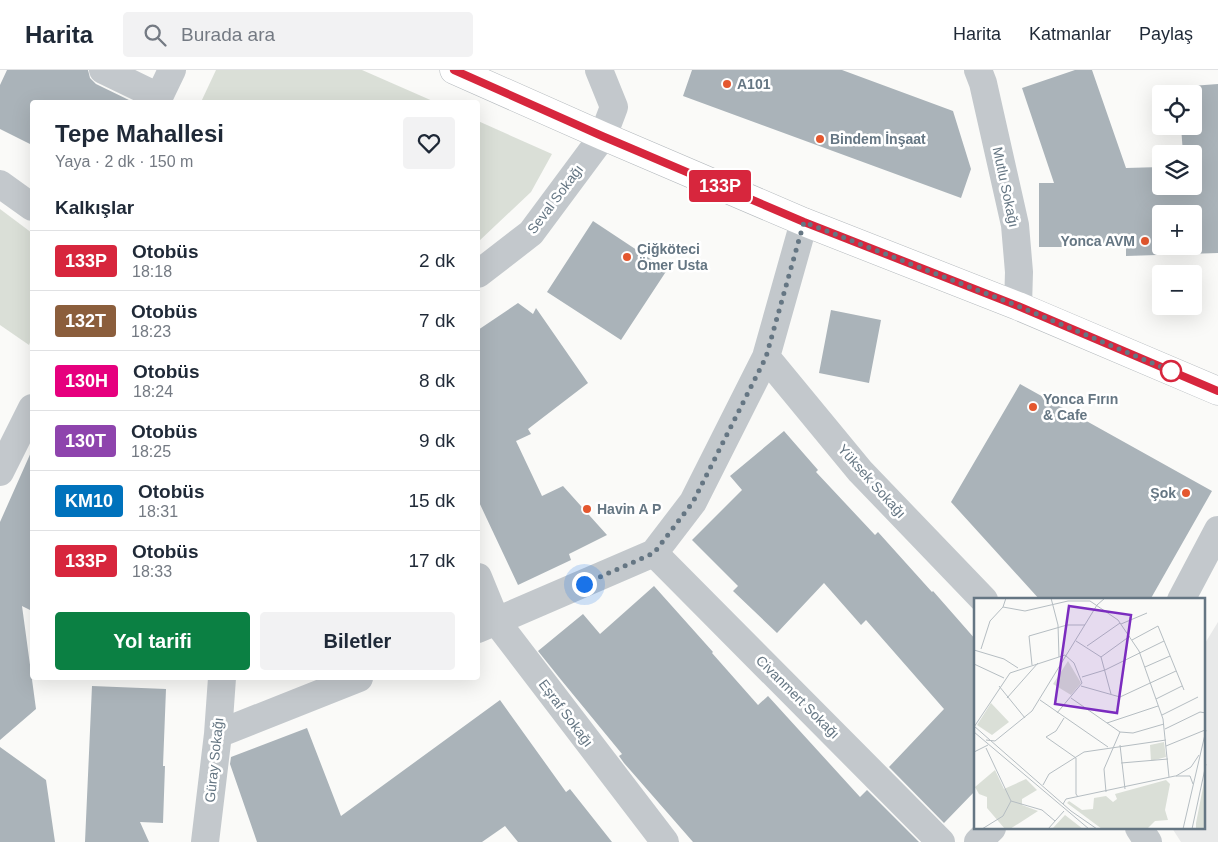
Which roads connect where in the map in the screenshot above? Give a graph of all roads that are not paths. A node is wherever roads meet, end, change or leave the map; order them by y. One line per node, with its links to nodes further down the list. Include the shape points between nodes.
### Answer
1 (103, 70): 2 (street, via 159,97)
2 (172, 70)
3 (454, 70): 6 (main road)
4 (599, 70): 6 (street, Seval Sokağı, via 614,107)
5 (978, 70): 11 (street, Mutlu Sokağı, via 1015,225)
6 (602, 136): 9 (main road); 10 (street, Seval Sokağı, via 531,234)
7 (0, 184): 8 (street)
8 (30, 206)
9 (804, 222): 11 (main road); 12 (street)
10 (480, 272)
11 (1018, 306): 13 (main road)
12 (766, 357): 17 (street, via 693,502); 19 (street, Yüksek Sokağı, via 860,471)
13 (1218, 391)
14 (30, 412): 15 (street)
15 (0, 472)
16 (1218, 530): 20 (street)
17 (654, 553): 21 (street); 29 (street, Civanmert Sokağı)
18 (480, 588): 21 (street, Eşraf Sokağı)
19 (982, 598)
20 (1182, 598)
21 (487, 625): 28 (street, Eşraf Sokağı)
22 (222, 680): 24 (street, Güray Sokağı)
23 (354, 680): 24 (street)
24 (218, 734): 27 (street, Güray Sokağı)
25 (990, 830): 30 (street)
26 (1140, 830): 31 (street)
27 (205, 842)
28 (665, 842)
29 (941, 842)
30 (978, 842)
31 (1148, 842)

